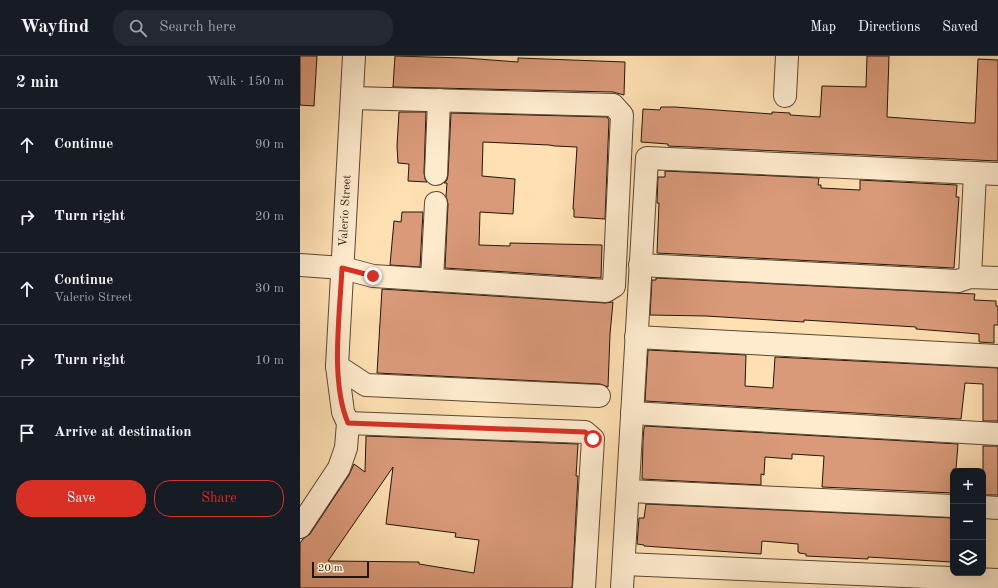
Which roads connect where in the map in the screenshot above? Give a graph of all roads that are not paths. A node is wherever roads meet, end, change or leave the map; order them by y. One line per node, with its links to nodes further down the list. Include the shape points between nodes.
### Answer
1 (354, 56): 4 (street, Valerio Street)
2 (787, 56): 3 (street)
3 (785, 96)
4 (352, 98): 5 (street); 12 (street, Valerio Street)
5 (439, 100): 7 (street); 15 (street, via 613,105 622,115 622,122 614,286 606,291)
6 (975, 173): 8 (street); 11 (street, via 647,158); 13 (street)
7 (436, 174)
8 (998, 174)
9 (436, 203): 15 (street)
10 (300, 265): 12 (street)
11 (640, 265): 13 (street, via 958,281); 16 (street)
12 (342, 268): 15 (street, via 373,276); 18 (street, Valerio Street)
13 (970, 277): 14 (street)
14 (998, 278)
15 (432, 280)
16 (636, 337): 17 (street); 20 (street)
17 (998, 356)
18 (337, 366): 19 (street, via 366,385); 21 (street, Valerio Street, via 343,412)
19 (599, 396)
20 (632, 413): 22 (street); 23 (street)
21 (348, 423): 27 (street, via 346,448 339,468); 30 (street, via 585,432 593,439)
22 (998, 434)
23 (628, 492): 24 (street); 28 (street)
24 (950, 506)
25 (986, 507): 26 (street)
26 (998, 508)
27 (300, 527)
28 (624, 564): 29 (street); 31 (street)
29 (998, 580): 32 (street)
30 (584, 588)
31 (622, 588)
32 (997, 588)

